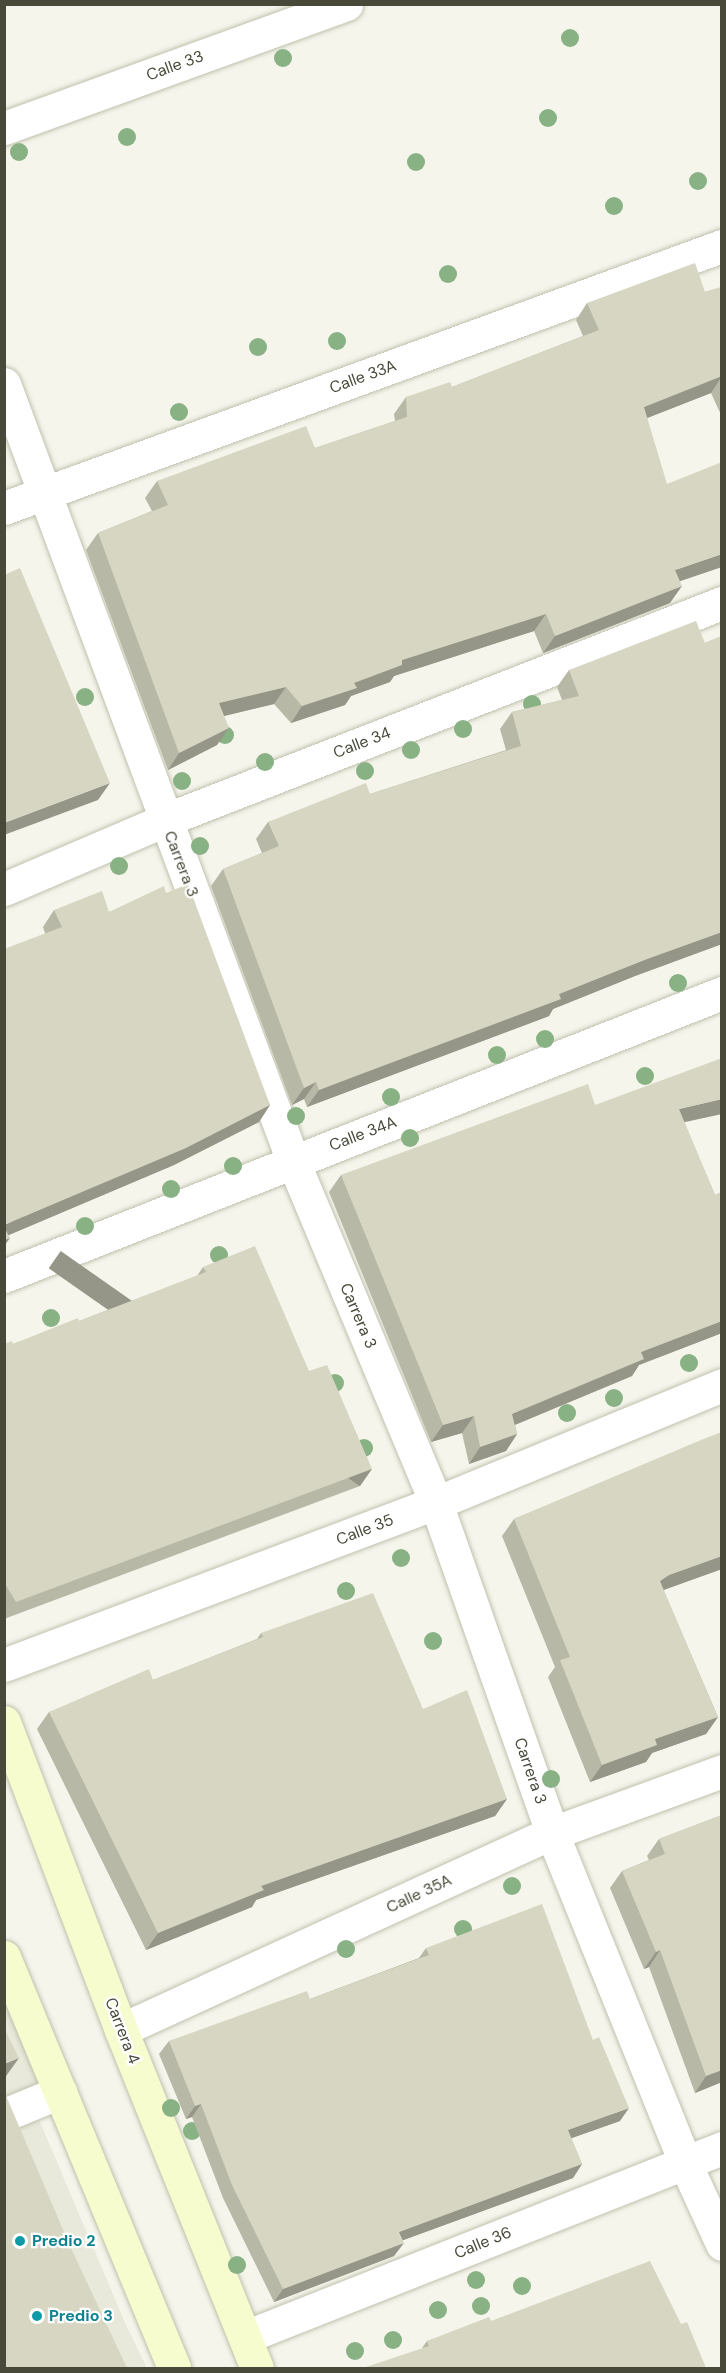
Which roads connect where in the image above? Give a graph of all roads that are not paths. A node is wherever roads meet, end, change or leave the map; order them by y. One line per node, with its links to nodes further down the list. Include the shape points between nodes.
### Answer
1 (346, 4): 2 (street, Calle 33)
2 (4, 128)
3 (722, 246): 5 (street, Calle 33A)
4 (4, 384): 5 (street, Carrera 3)
5 (46, 492): 6 (street, Calle 33A); 8 (street, Carrera 3)
6 (4, 508)
7 (722, 603): 8 (street, Calle 34)
8 (165, 820): 9 (street, Calle 34); 11 (street, Carrera 3)
9 (4, 890)
10 (722, 993): 11 (street, Calle 34A)
11 (292, 1161): 12 (street, Calle 34A); 14 (street, Carrera 3)
12 (4, 1276)
13 (722, 1385): 14 (street, Calle 35)
14 (436, 1503): 15 (street, Calle 35); 18 (street, Carrera 3)
15 (4, 1665)
16 (4, 1722): 20 (main road, Carrera 4)
17 (722, 1771): 18 (street, Calle 35A)
18 (552, 1833): 20 (street, Calle 35A); 24 (street, Carrera 3)
19 (4, 1957): 21 (main road)
20 (121, 2030): 26 (main road, Carrera 4)
21 (60, 2092): 22 (street); 27 (main road)
22 (4, 2115)
23 (722, 2148): 24 (street, Calle 36)
24 (685, 2163): 25 (street, Carrera 3); 26 (street, Calle 36)
25 (722, 2244)
26 (244, 2337): 28 (main road, Carrera 4)
27 (174, 2368)
28 (257, 2368)

